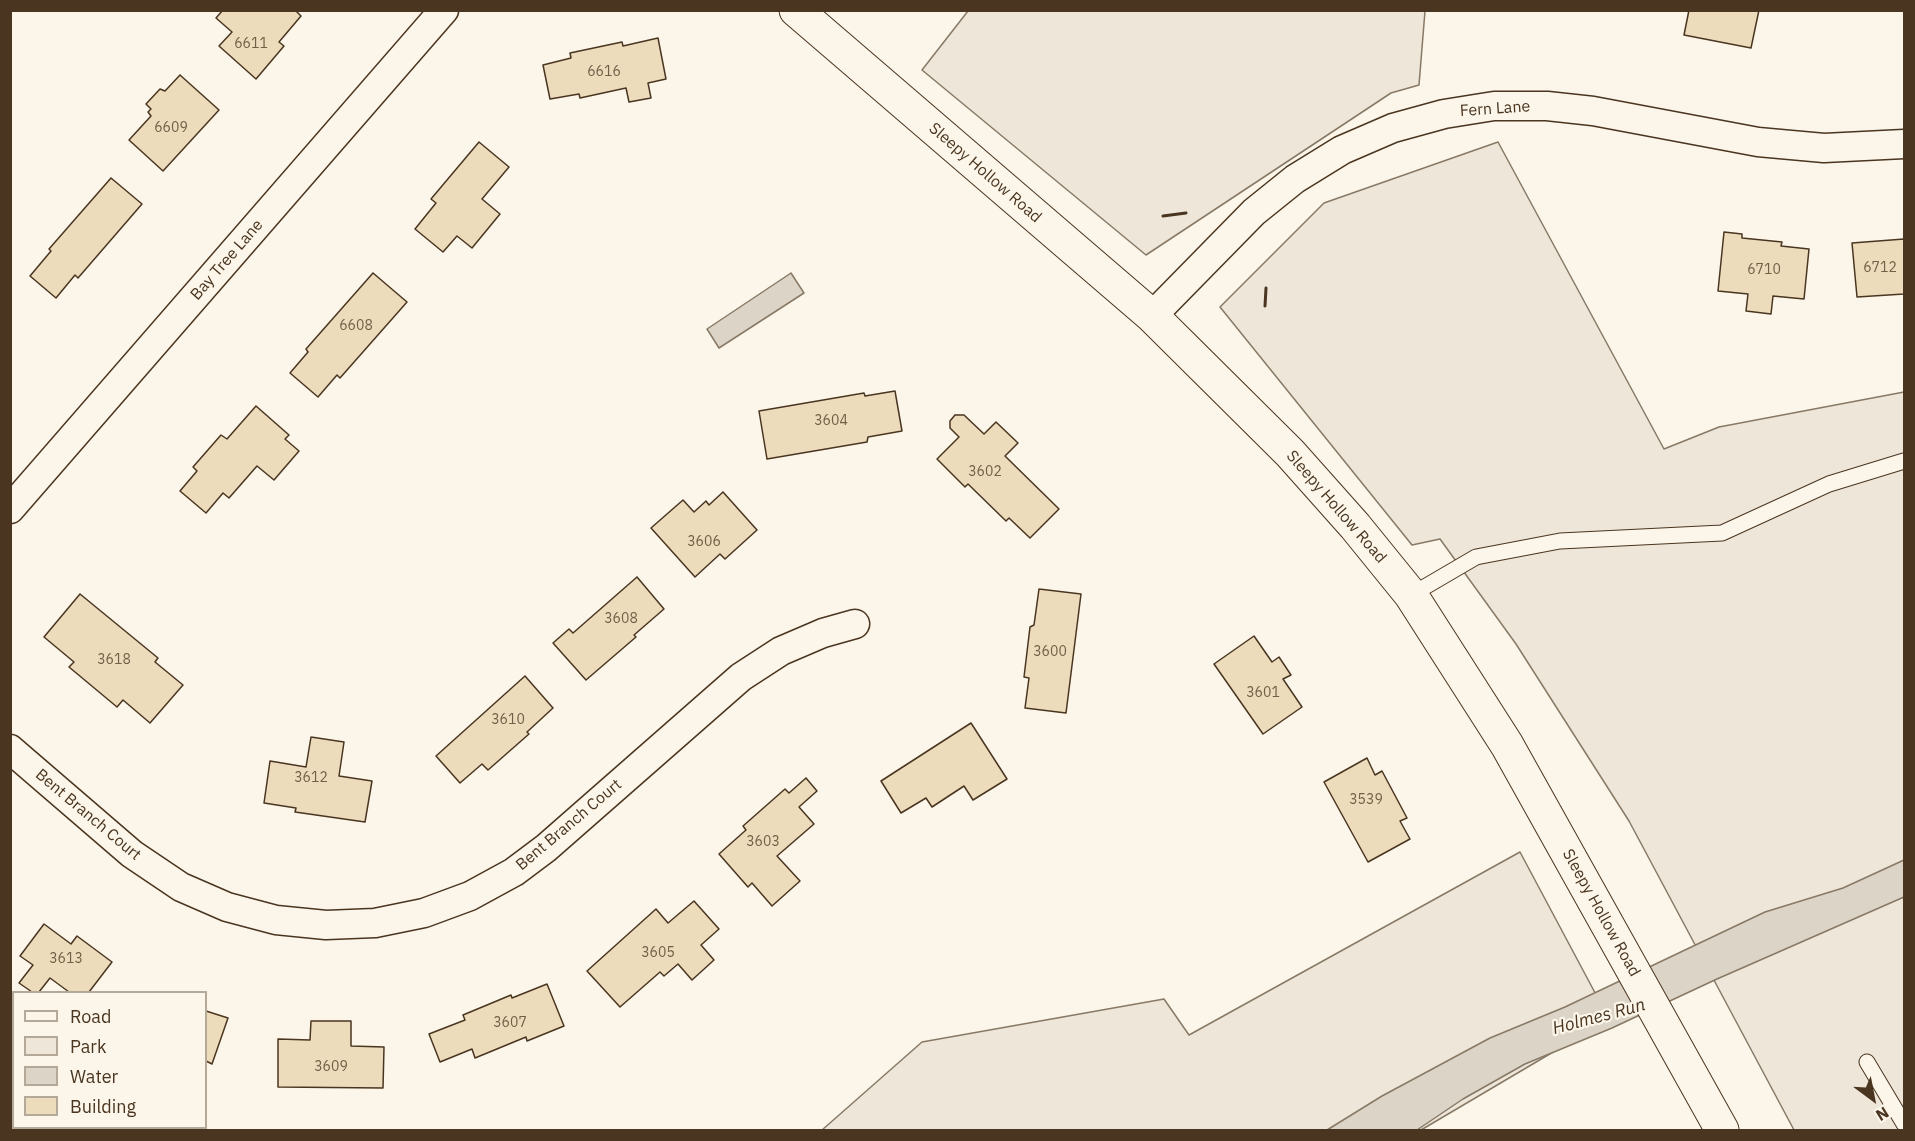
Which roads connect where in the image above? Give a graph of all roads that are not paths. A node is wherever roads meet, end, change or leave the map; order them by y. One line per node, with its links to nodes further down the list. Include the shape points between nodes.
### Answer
1 (444, 10): 6 (street, Bay Tree Lane)
2 (796, 10): 4 (main road, Sleepy Hollow Road)
3 (1905, 144): 4 (street, Fern Lane, via 1824,148 1758,142 1547,106 1494,106 1444,114 1393,128 1342,150 1295,178 1254,212)
4 (1152, 316): 7 (main road, Sleepy Hollow Road, via 1290,453)
5 (1905, 461): 7 (lane, via 1829,484 1722,533 1560,541 1476,557)
6 (10, 509)
7 (1411, 595): 12 (main road, Sleepy Hollow Road, via 1507,745)
8 (855, 624): 9 (street, Bent Branch Court, via 781,651 741,677 514,872 470,896 433,910 375,923 326,925 276,920 227,907 181,887 132,855)
9 (10, 749)
10 (1867, 1062): 11 (lane)
11 (1905, 1124)
12 (1722, 1131)

